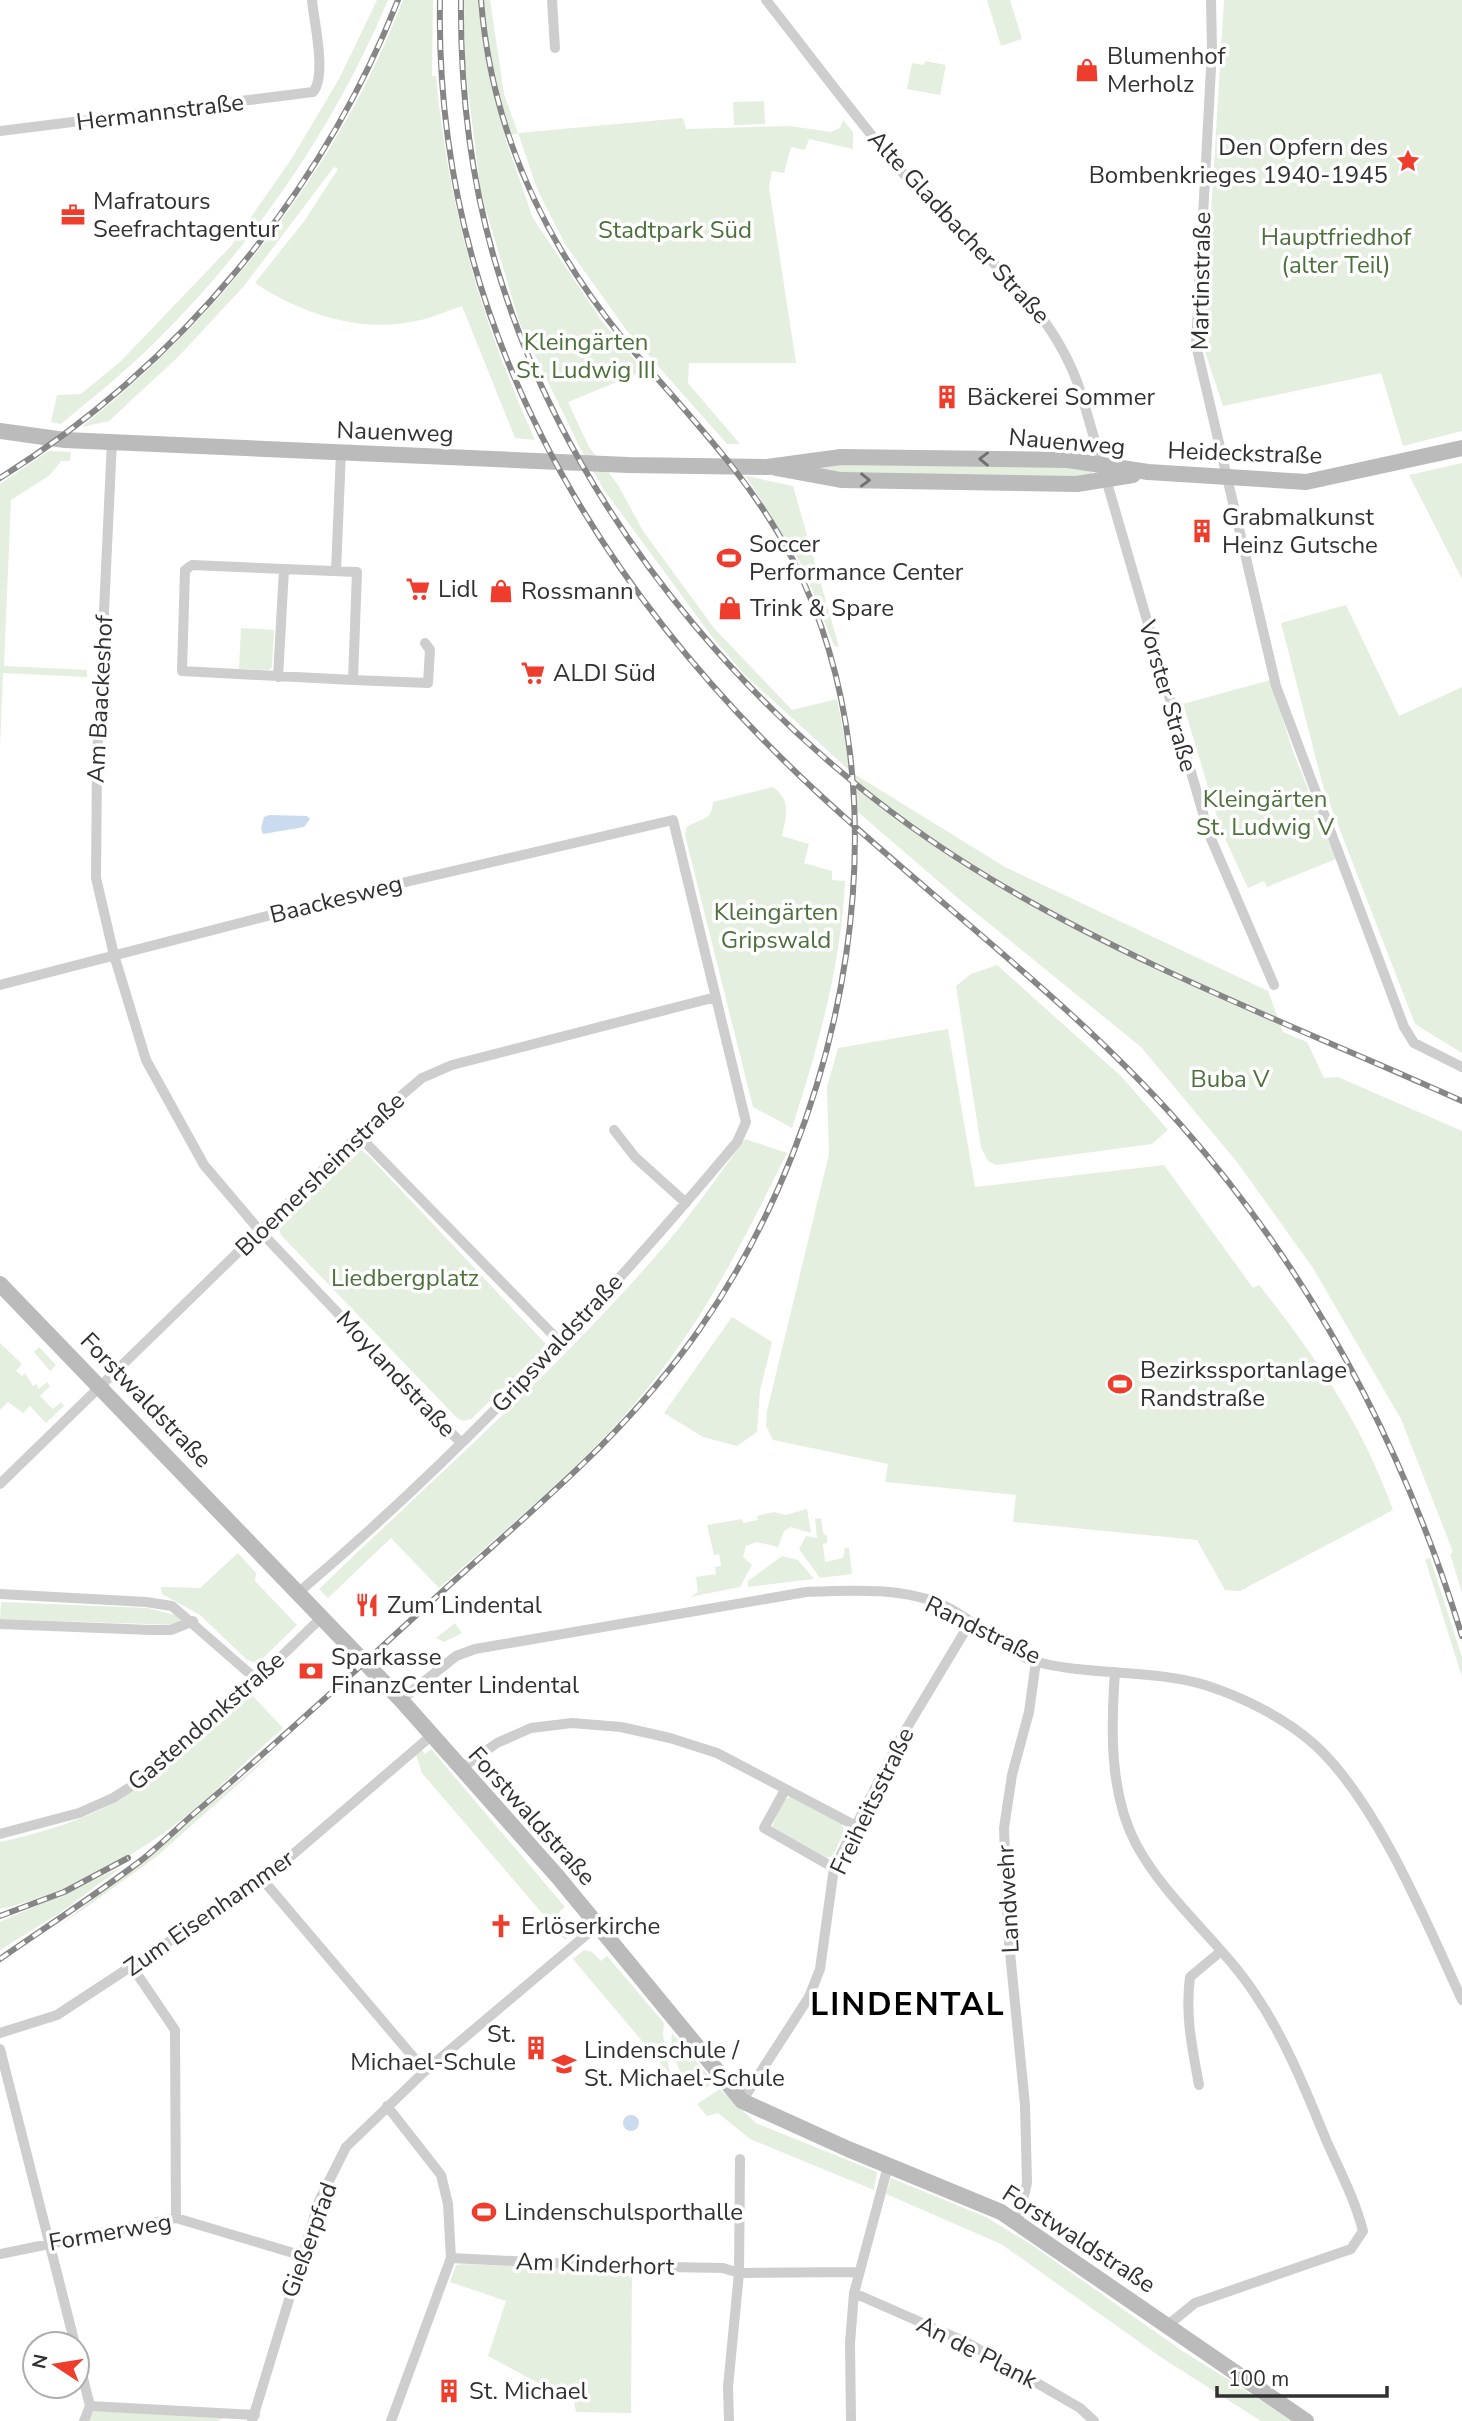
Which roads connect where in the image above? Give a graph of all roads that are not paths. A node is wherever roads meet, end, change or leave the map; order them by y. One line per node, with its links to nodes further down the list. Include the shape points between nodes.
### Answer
1 (312, 0): 6 (street, Hermannstraße, via 320,73 313,92)
2 (552, 0): 5 (street)
3 (766, 0): 14 (street, Alte Gladbacher Straße, via 903,173 1054,331 1077,380)
4 (1211, 0): 16 (street, Martinstraße, via 1196,345)
5 (555, 48)
6 (0, 131)
7 (0, 431): 8 (street, Nauenweg)
8 (21, 436): 9 (street, Nauenweg); 10 (street, Nauenweg)
9 (0, 439)
10 (112, 441): 12 (street, Nauenweg); 23 (street, Am Baackeshof, via 96,877)
11 (1462, 447): 16 (street, Heideckstraße, via 1319,481)
12 (341, 453): 13 (street, Nauenweg); 18 (street)
13 (767, 467): 14 (street, Nauenweg, one-way to 13, via 1068,460 841,457); 14 (street, Nauenweg, one-way to 14, via 841,480 1077,484)
14 (1103, 472): 15 (street, Nauenweg); 25 (street, Vorster Straße, via 1209,834)
15 (1148, 472): 16 (street, Heideckstraße)
16 (1225, 475): 27 (street, via 1276,686 1404,1027 1414,1043)
17 (284, 569): 18 (street); 20 (street); 20 (street, via 192,565 185,570 182,671)
18 (336, 571): 21 (street, via 357,572)
19 (425, 643): 21 (street, via 430,650 428,684)
20 (278, 677): 21 (street)
21 (353, 680)
22 (673, 820): 23 (street, Baackesweg, via 341,897); 26 (street, Gripswaldstraße)
23 (114, 956): 24 (street, Baackesweg); 31 (street, Moylandstraße, via 146,1060 204,1165)
24 (0, 985)
25 (1275, 985)
26 (716, 997): 29 (street, Bloemersheimstraße, via 452,1065 422,1077); 30 (street, Gripswaldstraße, via 746,1122 737,1142)
27 (1462, 1068)
28 (614, 1130): 30 (street, via 635,1157)
29 (359, 1136): 31 (street, Bloemersheimstraße); 33 (street)
30 (686, 1203): 33 (street, Gripswaldstraße)
31 (260, 1231): 34 (street, Bloemersheimstraße); 35 (street, Moylandstraße)
32 (0, 1283): 34 (street, Forstwaldstraße)
33 (561, 1343): 35 (street, Gripswaldstraße)
34 (99, 1385): 36 (street, Bloemersheimstraße); 37 (street, Forstwaldstraße)
35 (461, 1443): 37 (street, Gripswaldstraße)
36 (0, 1484)
37 (299, 1592): 39 (street, Forstwaldstraße)
38 (0, 1594): 40 (street, via 146,1602 172,1606)
39 (322, 1617): 45 (street, Gastendonkstraße); 46 (street, Forstwaldstraße)
40 (193, 1621): 42 (street, via 171,1630); 45 (street)
41 (971, 1621): 43 (street, Randstraße, via 1002,1645); 46 (street, Randstraße, via 926,1599 887,1593 840,1590 772,1596 475,1649 456,1656); 50 (street, Freiheitsstraße, via 902,1736)
42 (0, 1624)
43 (1036, 1661): 44 (street, Randstraße); 69 (street, Landwehr, via 1004,1828 1008,1931 1025,2105 1027,2183)
44 (1115, 1672): 55 (street, via 1114,1760 1135,1843); 57 (street, Randstraße, via 1205,1685 1280,1718 1316,1746 1352,1786 1383,1838)
45 (257, 1681): 51 (street, Gastendonkstraße, via 150,1774 113,1798 55,1821)
46 (401, 1700): 47 (street, Forstwaldstraße)
47 (431, 1736): 48 (street, Forstwaldstraße); 53 (street, Zum Eisenhammer)
48 (460, 1769): 49 (street, via 497,1743 531,1728 572,1723 670,1738 717,1753); 54 (street, Forstwaldstraße)
49 (785, 1790): 50 (street); 52 (street, via 764,1828)
50 (856, 1826): 52 (street, Freiheitsstraße)
51 (0, 1833)
52 (834, 1868): 63 (street, Freiheitsstraße, via 820,1969 809,1997)
53 (263, 1881): 56 (street, Zum Eisenhammer); 60 (street)
54 (598, 1925): 60 (street, Gießerpfad); 63 (street, Forstwaldstraße)
55 (1220, 1952): 61 (street, via 1191,1977 1187,2002); 77 (street, via 1254,1992 1289,2052 1363,2231 1351,2249 1195,2302)
56 (133, 1968): 58 (street, Zum Eisenhammer, via 57,2015); 68 (street, via 175,2030)
57 (1462, 2000)
58 (0, 2033)
59 (0, 2049): 62 (street)
60 (425, 2071): 65 (street, Gießerpfad)
61 (1199, 2085)
62 (13, 2100): 64 (street); 70 (street)
63 (743, 2101): 67 (street, Forstwaldstraße)
64 (0, 2104)
65 (387, 2106): 72 (street, Gießerpfad, via 346,2147 319,2201); 73 (street, via 441,2175)
66 (740, 2159): 75 (street)
67 (888, 2166): 69 (street, Forstwaldstraße); 74 (street)
68 (176, 2218): 70 (street, Formerweg); 72 (street, Formerweg)
69 (1018, 2222): 77 (street, Forstwaldstraße)
70 (49, 2242): 71 (street, Formerweg); 78 (street)
71 (0, 2255)
72 (300, 2255): 81 (street, Gießerpfad)
73 (451, 2258): 75 (street, Am Kinderhort, via 723,2268); 83 (street)
74 (858, 2272): 75 (street); 76 (street)
75 (739, 2273): 84 (street)
76 (854, 2293): 85 (street); 86 (street, An de Plank, via 968,2343 1080,2408)
77 (1168, 2325): 87 (street, Forstwaldstraße)
78 (71, 2330)
79 (88, 2400): 80 (street)
80 (90, 2406): 81 (street); 82 (street)
81 (253, 2418)
82 (84, 2421)
83 (391, 2421)
84 (729, 2421)
85 (851, 2421)
86 (1094, 2421)
87 (1306, 2421)

